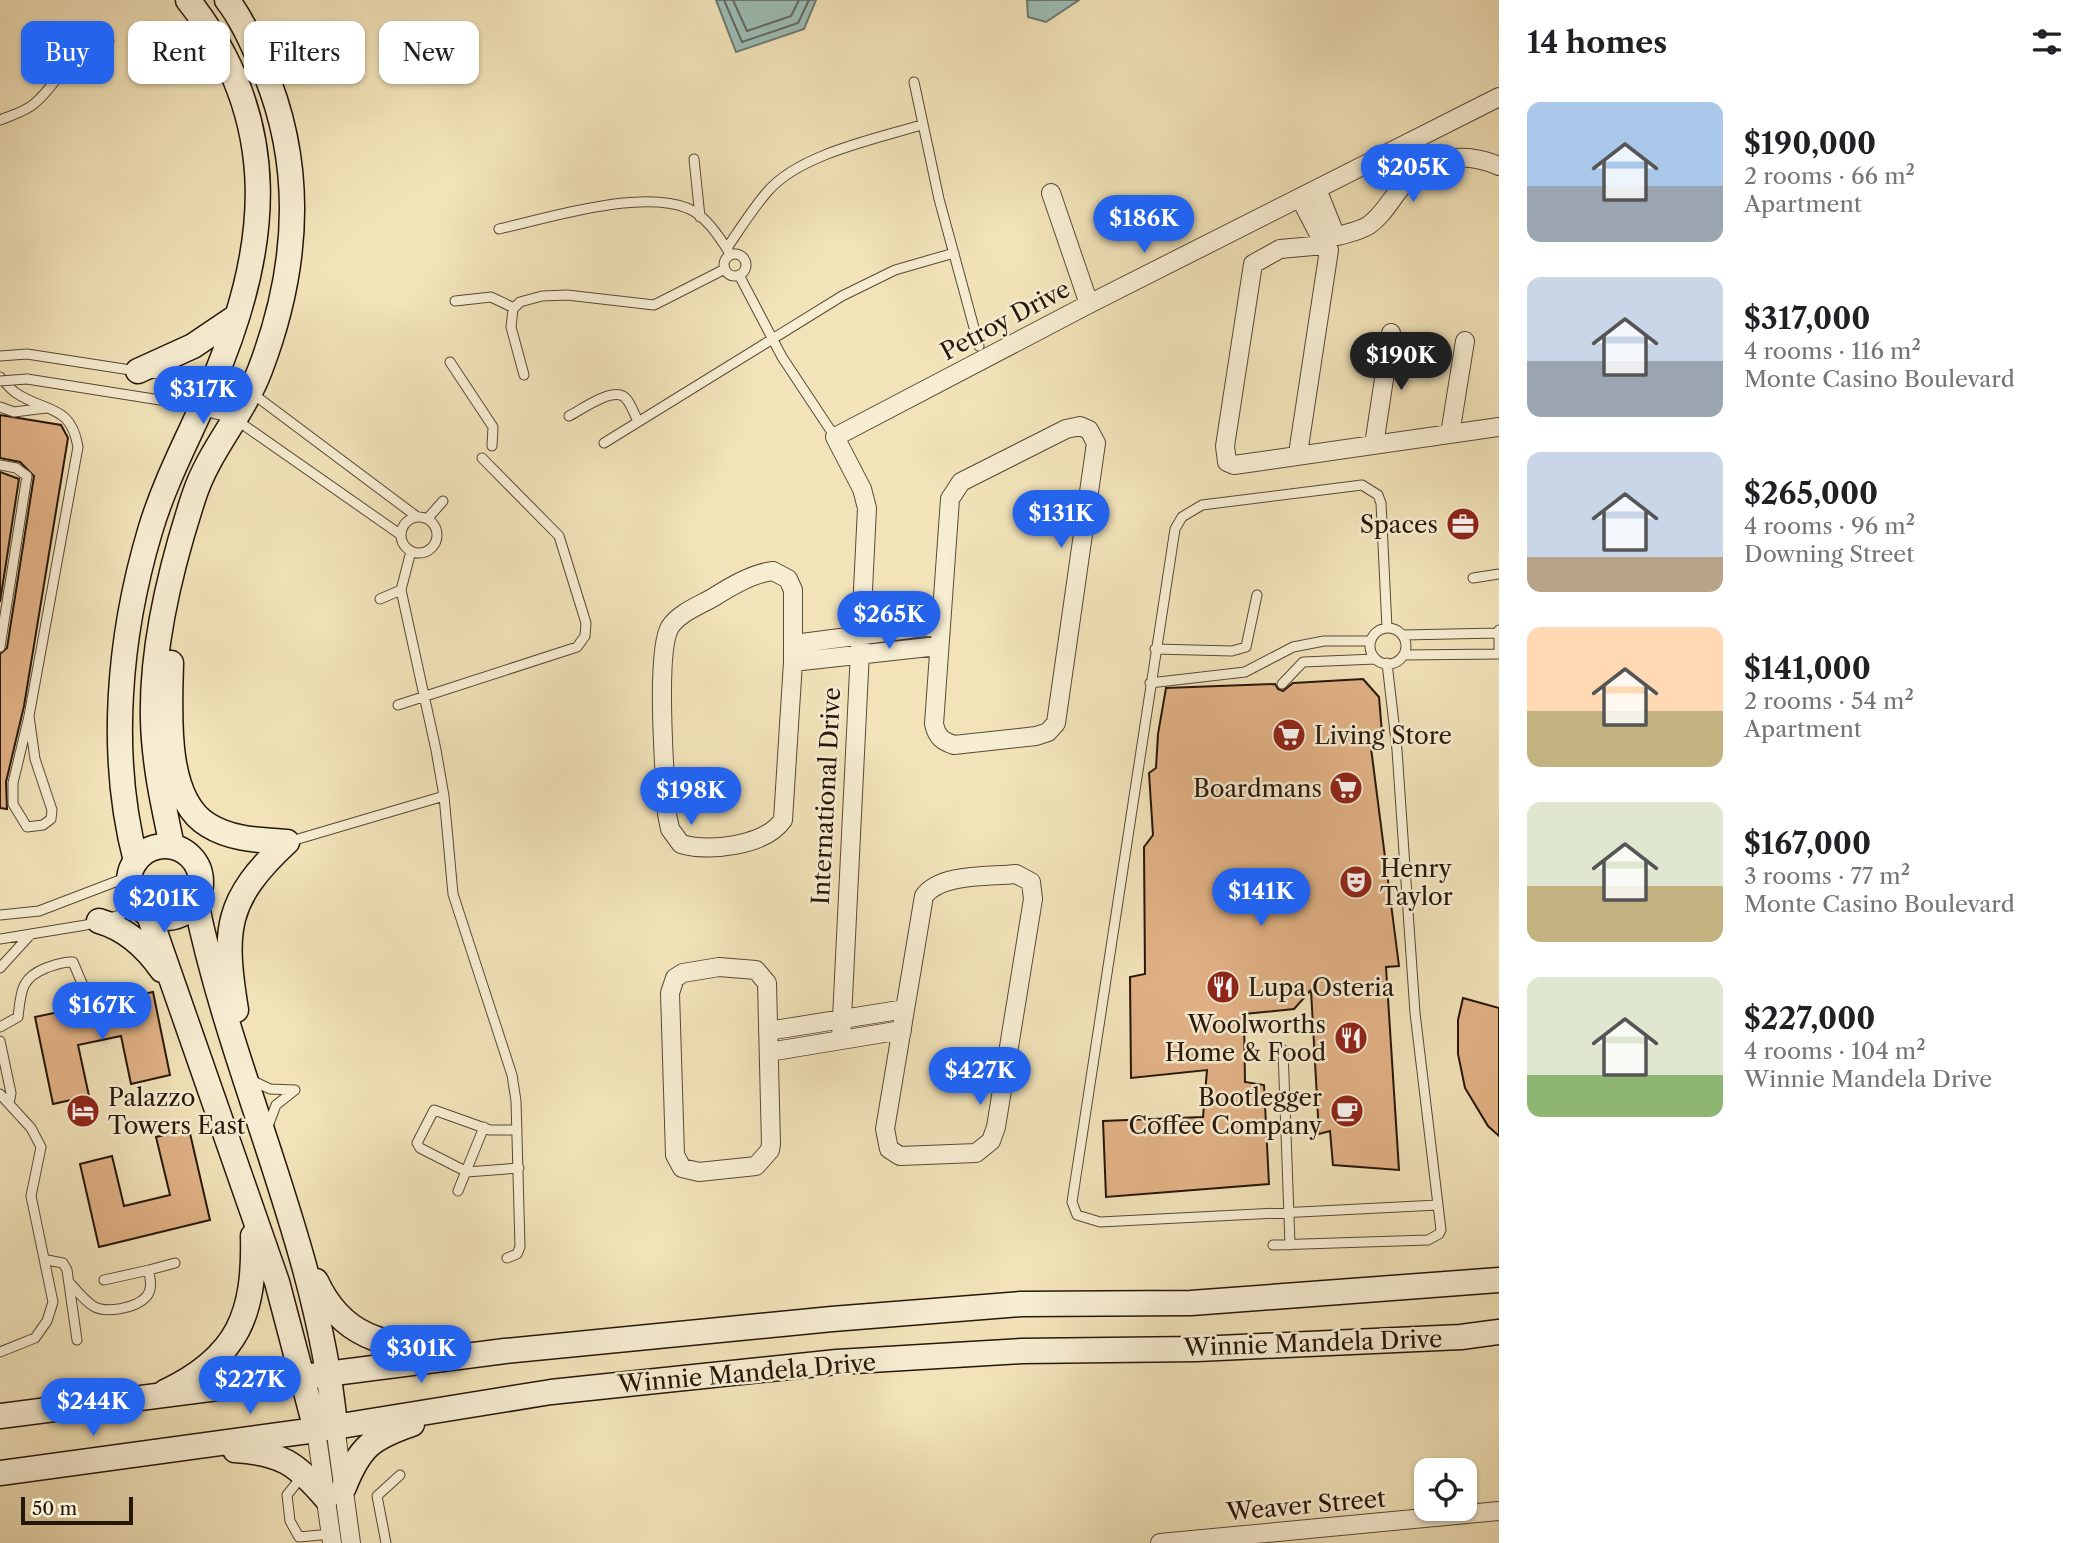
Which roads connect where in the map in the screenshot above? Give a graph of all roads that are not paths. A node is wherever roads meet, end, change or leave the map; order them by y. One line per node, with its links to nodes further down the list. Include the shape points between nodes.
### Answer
1 (188, 0): 23 (street, via 226,56 253,142 260,195 250,279)
2 (227, 0): 34 (street, via 274,94 288,144 294,193 291,243 276,318)
3 (914, 82): 7 (lane)
4 (50, 84): 6 (lane, via 32,106)
5 (1499, 97): 10 (street, Petroy Drive)
6 (0, 120)
7 (921, 125): 16 (lane, via 835,152 782,179 769,190); 17 (lane)
8 (694, 159): 13 (lane)
9 (1499, 166): 15 (street, via 1471,156 1441,162 1409,180 1373,223)
10 (1317, 189): 12 (street, Petroy Drive); 15 (street)
11 (1051, 193): 21 (street)
12 (1300, 198): 15 (street); 21 (street, Petroy Drive)
13 (700, 217): 14 (lane, via 689,208 646,202); 16 (lane)
14 (499, 229)
15 (1330, 241): 47 (street); 47 (street, via 1280,248 1253,264 1225,446 1225,460 1230,464)
16 (729, 251): 18 (lane); 19 (lane, via 745,261)
17 (954, 253): 25 (lane, via 868,282); 27 (lane)
18 (725, 269): 19 (lane); 22 (lane, via 654,305 567,295 525,299)
19 (739, 275): 25 (lane)
20 (456, 301): 22 (lane, via 491,297)
21 (1090, 304): 43 (street, Petroy Drive)
22 (514, 308): 31 (lane, via 513,341)
23 (236, 317): 30 (street, via 193,346); 33 (street)
24 (1391, 333): 45 (street)
25 (772, 337): 40 (lane); 43 (lane)
26 (1465, 341): 42 (street)
27 (979, 346)
28 (0, 356): 30 (lane, via 27,354)
29 (450, 362): 46 (lane, via 493,427)
30 (138, 371): 33 (lane)
31 (524, 375)
32 (0, 379): 36 (lane); 37 (lane, bridge, via 27,379)
33 (213, 382): 34 (lane); 37 (street)
34 (249, 391): 39 (street); 51 (lane)
35 (0, 407): 36 (lane, via 14,412)
36 (48, 408): 81 (lane, via 68,419 78,447)
37 (201, 408): 39 (lane); 85 (street, via 150,531 128,629 120,707)
38 (569, 416): 40 (lane, via 620,395)
39 (235, 419): 53 (lane); 56 (street, via 212,454 195,494)
40 (638, 421): 44 (lane)
41 (1499, 427): 42 (street)
42 (1450, 434): 45 (street)
43 (835, 437): 65 (street, International Drive, via 867,508)
44 (604, 443)
45 (1374, 445): 47 (street)
46 (492, 446)
47 (1300, 455)
48 (482, 458): 79 (lane, via 559,536 586,623 585,636 577,647)
49 (0, 465): 69 (lane, via 27,476)
50 (443, 501): 52 (lane)
51 (416, 516): 52 (lane); 53 (lane, via 405,523)
52 (428, 518): 54 (lane, via 437,528 434,546 423,553)
53 (401, 535): 54 (lane)
54 (411, 551): 58 (lane)
55 (1499, 573): 57 (lane)
56 (173, 575): 83 (street, via 171,707 180,792 206,825 254,840); 84 (street, via 160,631 153,719 159,786)
57 (1473, 578)
58 (401, 590): 60 (lane); 79 (lane)
59 (1257, 595): 70 (lane, via 1246,647 1231,651)
60 (380, 599)
61 (940, 625): 65 (street); 68 (street); 68 (street, via 953,490 1066,429 1080,426 1089,430 1096,443 1053,728 1036,736 954,745 940,738 934,724)
62 (1387, 628): 64 (lane); 66 (lane); 70 (lane, via 1381,503 1371,489 1354,483 1191,510 1175,529)
63 (1498, 631): 64 (lane); 71 (lane)
64 (1402, 635): 73 (lane)
65 (859, 636): 67 (street); 72 (street, International Drive)
66 (1371, 641): 74 (lane); 77 (lane, via 1314,643 1293,647 1245,672)
67 (794, 644): 75 (street); 75 (street, via 793,590 788,579 773,571 724,591 675,620 668,630 663,662 667,814 670,830 681,844 706,847 758,841 783,820)
68 (938, 646): 72 (street)
69 (0, 648)
70 (1155, 649): 77 (lane)
71 (1499, 652): 73 (lane)
72 (858, 655): 75 (street); 96 (street, International Drive)
73 (1404, 655): 76 (lane)
74 (1376, 659): 76 (lane); 78 (lane, via 1303,662)
75 (793, 663)
76 (1387, 663): 113 (lane, via 1415,1013)
77 (1150, 683): 114 (lane, via 1072,1202 1077,1215 1100,1222)
78 (1282, 684)
79 (423, 697): 80 (lane); 82 (lane)
80 (398, 705)
81 (29, 716): 81 (lane, via 35,759 52,810 51,819 35,828 22,823 12,794)
82 (444, 796): 83 (lane); 108 (lane, via 453,894 512,1075)
83 (287, 842): 104 (street, via 244,888 233,909 229,941)
84 (172, 846): 85 (street, via 155,846); 86 (street, via 198,866 201,890)
85 (132, 869): 87 (street, via 130,894); 88 (lane, via 39,911)
86 (196, 902): 87 (street, via 171,918); 104 (street, via 207,958)
87 (145, 912): 89 (lane); 94 (street)
88 (0, 915)
89 (99, 921): 90 (lane); 94 (street, via 128,934 152,955)
90 (31, 933): 91 (lane); 92 (lane)
91 (0, 939)
92 (0, 968)
93 (84, 988): 97 (lane, via 73,962 32,973 20,991 18,1017)
94 (181, 1004): 115 (street)
95 (905, 1009): 96 (street); 98 (street); 98 (street, via 921,907 928,890 944,882 1025,876 1031,882 1033,899 996,1127 983,1149 906,1157 890,1149 885,1129)
96 (840, 1019): 99 (street); 100 (street, International Drive)
97 (0, 1027)
98 (902, 1030): 100 (street)
99 (768, 1031): 103 (street); 103 (street, via 767,983 756,970 719,967 675,978 670,993 673,1141 682,1168 714,1172 756,1166 764,1160 771,1144)
100 (841, 1039): 103 (street)
101 (0, 1041): 106 (lane, via 11,1093)
102 (1283, 1050): 114 (lane)
103 (769, 1052)
104 (244, 1073): 109 (street); 109 (lane, via 270,1089 296,1090 272,1109)
105 (0, 1094): 106 (lane)
106 (9, 1104): 120 (lane, via 41,1147 31,1196)
107 (484, 1126): 108 (lane); 111 (lane); 111 (lane, via 434,1110 418,1143)
108 (517, 1130): 110 (lane)
109 (268, 1145): 116 (street)
110 (519, 1168): 111 (lane); 119 (lane, via 520,1247)
111 (467, 1171): 112 (lane)
112 (458, 1191)
113 (1438, 1205): 114 (lane); 117 (lane, via 1441,1230 1429,1240)
114 (1289, 1211): 117 (lane)
115 (253, 1217): 131 (street); 132 (street, via 254,1274 240,1328 204,1369)
116 (295, 1236): 128 (street, via 320,1291 338,1314 373,1340 449,1351); 130 (street)
117 (1290, 1244): 118 (lane)
118 (1273, 1245)
119 (507, 1258)
120 (47, 1260): 125 (lane, via 63,1264); 129 (lane, via 53,1303 47,1321 35,1338)
121 (175, 1263): 122 (lane)
122 (149, 1270): 123 (lane); 125 (lane, via 146,1298 112,1310 94,1308)
123 (104, 1280)
124 (1499, 1280): 128 (street, Winnie Mandela Drive, via 1191,1303 1021,1304)
125 (69, 1282): 127 (lane)
126 (1499, 1332): 133 (street, Winnie Mandela Drive, via 838,1362)
127 (77, 1340)
128 (505, 1351): 130 (street, Winnie Mandela Drive)
129 (0, 1352)
130 (331, 1375): 131 (street, Winnie Mandela Drive); 135 (street)
131 (304, 1378): 132 (street, Winnie Mandela Drive); 135 (street)
132 (155, 1397): 134 (street, Winnie Mandela Drive)
133 (447, 1406): 135 (street, Winnie Mandela Drive); 140 (street, via 370,1442)
134 (0, 1416)
135 (326, 1428): 136 (street, Winnie Mandela Drive); 140 (street)
136 (191, 1448): 137 (street, Winnie Mandela Drive); 138 (street, via 269,1454 285,1459)
137 (0, 1473)
138 (304, 1474): 140 (street); 143 (lane, via 287,1495 293,1531 299,1537)
139 (400, 1475): 144 (lane, via 377,1496)
140 (335, 1492): 142 (street); 143 (street)
141 (1499, 1513): 145 (street, Weaver Street)
142 (351, 1537): 143 (street)
143 (332, 1539)
144 (386, 1543)
145 (1160, 1543)

